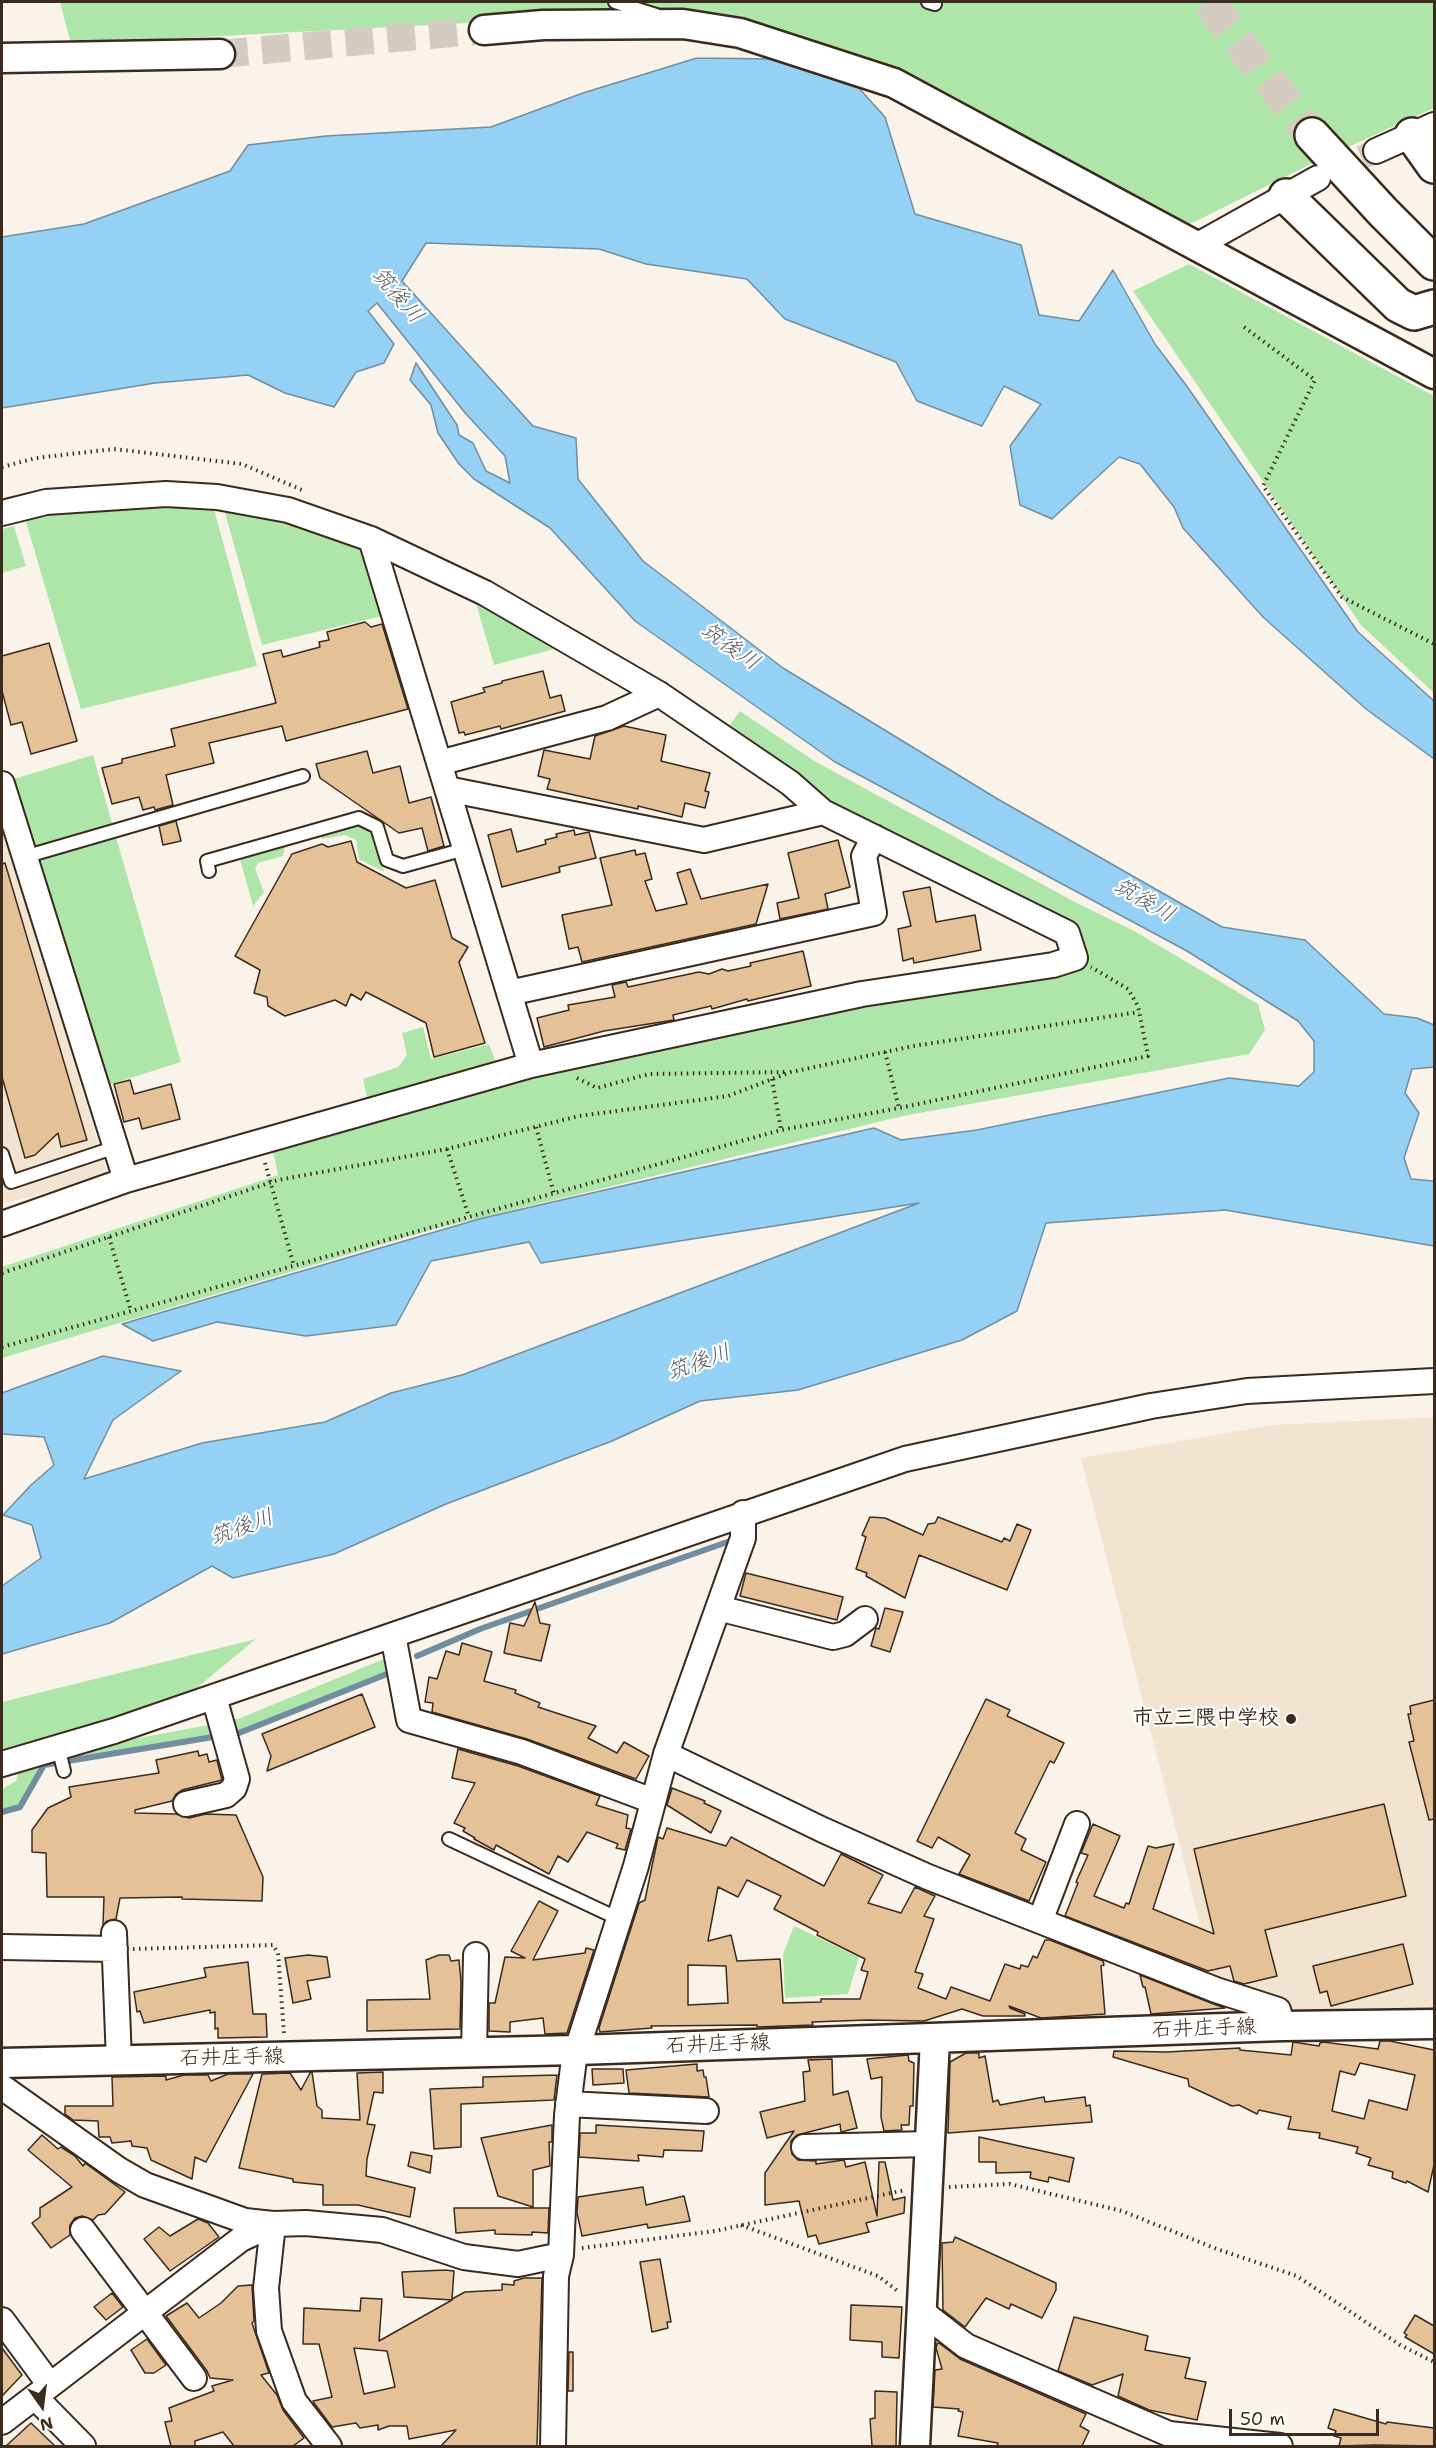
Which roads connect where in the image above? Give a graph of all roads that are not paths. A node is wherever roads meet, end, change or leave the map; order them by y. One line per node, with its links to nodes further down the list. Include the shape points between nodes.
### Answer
1 (615, 2): 2 (lane)
2 (682, 24): 3 (street, via 543,25); 12 (street, via 740,33 894,83)
3 (484, 30)
4 (220, 54): 5 (street)
5 (2, 58)
6 (1423, 130): 8 (street); 9 (highway)
7 (1312, 135): 13 (highway)
8 (1376, 151)
9 (1434, 166)
10 (1318, 178): 11 (street)
11 (1286, 196): 12 (street); 14 (highway, via 1398,305 1414,314)
12 (1198, 245): 15 (street)
13 (1434, 263)
14 (1434, 307)
15 (1434, 374)
16 (2, 513): 17 (street, via 46,502 166,494 288,510)
17 (371, 539): 18 (street, via 485,593); 19 (street)
18 (659, 694): 19 (street, via 607,718); 23 (street, via 790,783)
19 (439, 763): 21 (street)
20 (303, 776): 26 (lane)
21 (447, 789): 23 (street, via 704,840); 25 (street)
22 (3, 796): 26 (street)
23 (823, 812): 24 (street)
24 (874, 837): 28 (street, via 864,856 874,914); 29 (street, via 1067,933 1075,958 862,993)
25 (465, 849): 27 (lane, via 403,866 387,860 377,827 359,818 207,861); 28 (street)
26 (24, 857): 30 (street)
27 (210, 871)
28 (509, 993): 29 (street)
29 (538, 1063): 32 (street)
30 (116, 1147): 31 (lane, via 11,1182); 32 (street)
31 (2, 1154)
32 (126, 1180): 33 (street)
33 (2, 1224)
34 (1434, 1380): 35 (street, via 1247,1391 1151,1406 905,1459)
35 (743, 1513): 36 (street, via 743,1538); 38 (street)
36 (718, 1608): 37 (street, via 833,1636 845,1634); 41 (street)
37 (865, 1619)
38 (393, 1635): 39 (street); 44 (street, via 409,1720 522,1752)
39 (214, 1696): 40 (street); 45 (street, via 237,1779 226,1795)
40 (59, 1751): 42 (street); 43 (lane)
41 (666, 1754): 44 (street); 49 (street, via 907,1868)
42 (2, 1764)
43 (64, 1771)
44 (653, 1801): 48 (street)
45 (186, 1804)
46 (1077, 1824): 49 (street)
47 (449, 1839): 48 (lane)
48 (619, 1919): 55 (street)
49 (1040, 1921): 53 (street, via 1278,2010)
50 (2, 1947): 57 (street, via 114,1941)
51 (476, 1955): 56 (street)
52 (1434, 2024): 53 (street, 石井庄手線)
53 (1283, 2026): 54 (street, 石井庄手線)
54 (935, 2039): 55 (street, 石井庄手線); 62 (street)
55 (578, 2050): 56 (street, 石井庄手線); 60 (street)
56 (474, 2052): 57 (street, 石井庄手線)
57 (119, 2061): 58 (street, 石井庄手線)
58 (2, 2063)
59 (2, 2087): 64 (street, via 145,2185 245,2221)
60 (568, 2104): 61 (street); 66 (street)
61 (706, 2111)
62 (929, 2144): 63 (street); 67 (street, via 921,2188)
63 (804, 2147)
64 (273, 2224): 66 (street, via 382,2230 464,2257 518,2264); 68 (street, via 241,2239); 74 (street, via 266,2288 269,2331 294,2401)
65 (83, 2230): 68 (street)
66 (561, 2255): 75 (street, via 556,2276)
67 (912, 2303): 76 (street); 77 (street, via 966,2346 1169,2434)
68 (145, 2312): 70 (street); 71 (street)
69 (2, 2320): 71 (street)
70 (194, 2378)
71 (42, 2391): 72 (street); 73 (street)
72 (2, 2422)
73 (83, 2446)
74 (329, 2446)
75 (553, 2446)
76 (915, 2446)
77 (1280, 2446)

